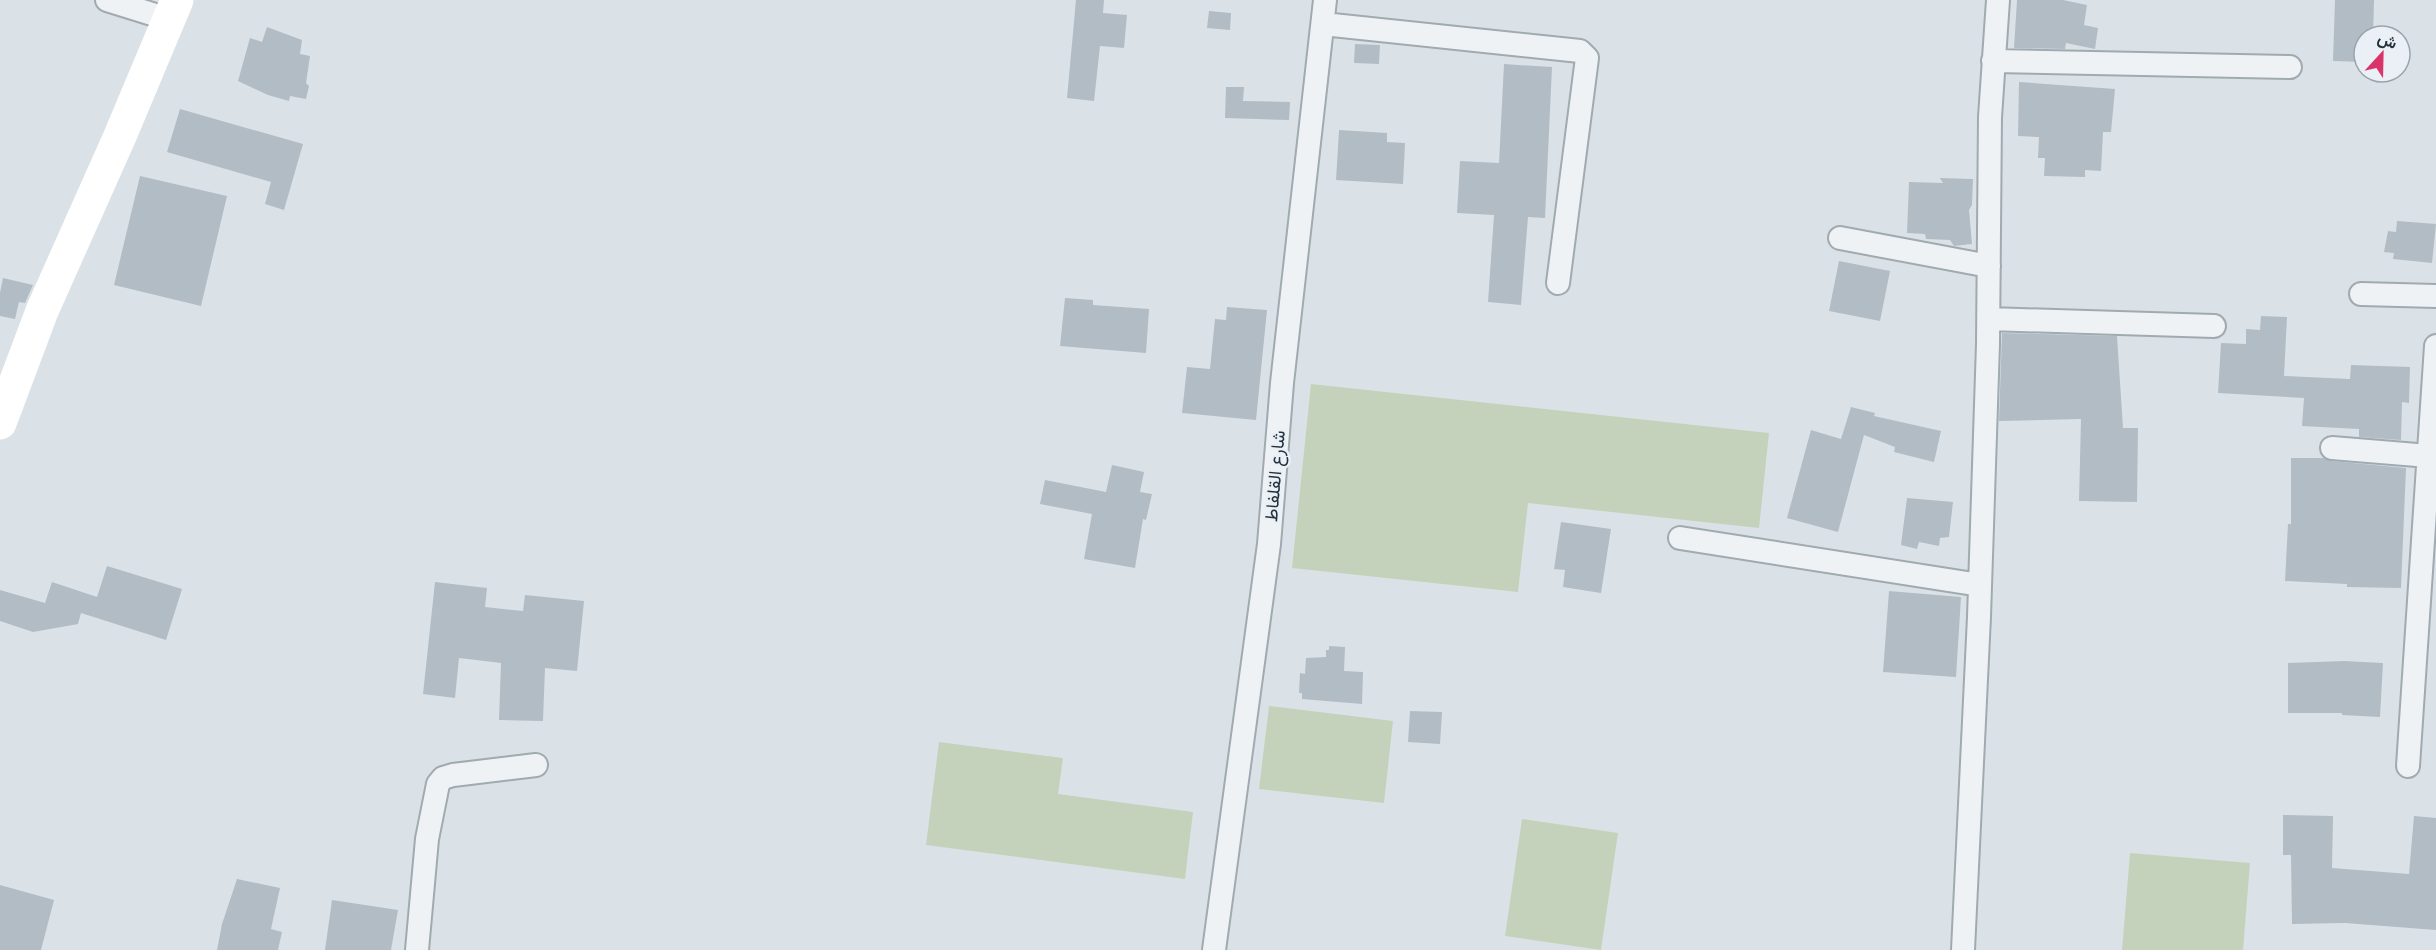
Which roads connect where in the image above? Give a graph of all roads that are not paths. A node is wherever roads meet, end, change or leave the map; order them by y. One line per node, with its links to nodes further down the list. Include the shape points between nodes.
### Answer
1 (107, 0): 4 (street)
2 (1325, 0): 5 (street, شارع القلفاط)
3 (1998, 0): 6 (street)
4 (173, 10): 16 (street, via 42,311)
5 (1323, 24): 10 (street, via 1580,51 1587,58); 24 (street, شارع القلفاط, via 1287,337 1269,544)
6 (1993, 61): 7 (street); 9 (street)
7 (2290, 68)
8 (1840, 238): 9 (street)
9 (1989, 266): 13 (street)
10 (1558, 283)
11 (2361, 294): 12 (street)
12 (2436, 296)
13 (1989, 319): 14 (street); 20 (street)
14 (2214, 326)
15 (2436, 346): 18 (street)
16 (0, 423)
17 (2332, 448): 18 (street)
18 (2429, 456): 22 (street)
19 (1680, 538): 20 (street)
20 (1980, 585): 25 (street)
21 (536, 765): 23 (street, via 453,775 438,784 427,839)
22 (2409, 766)
23 (417, 950)
24 (1214, 950)
25 (1963, 950)

